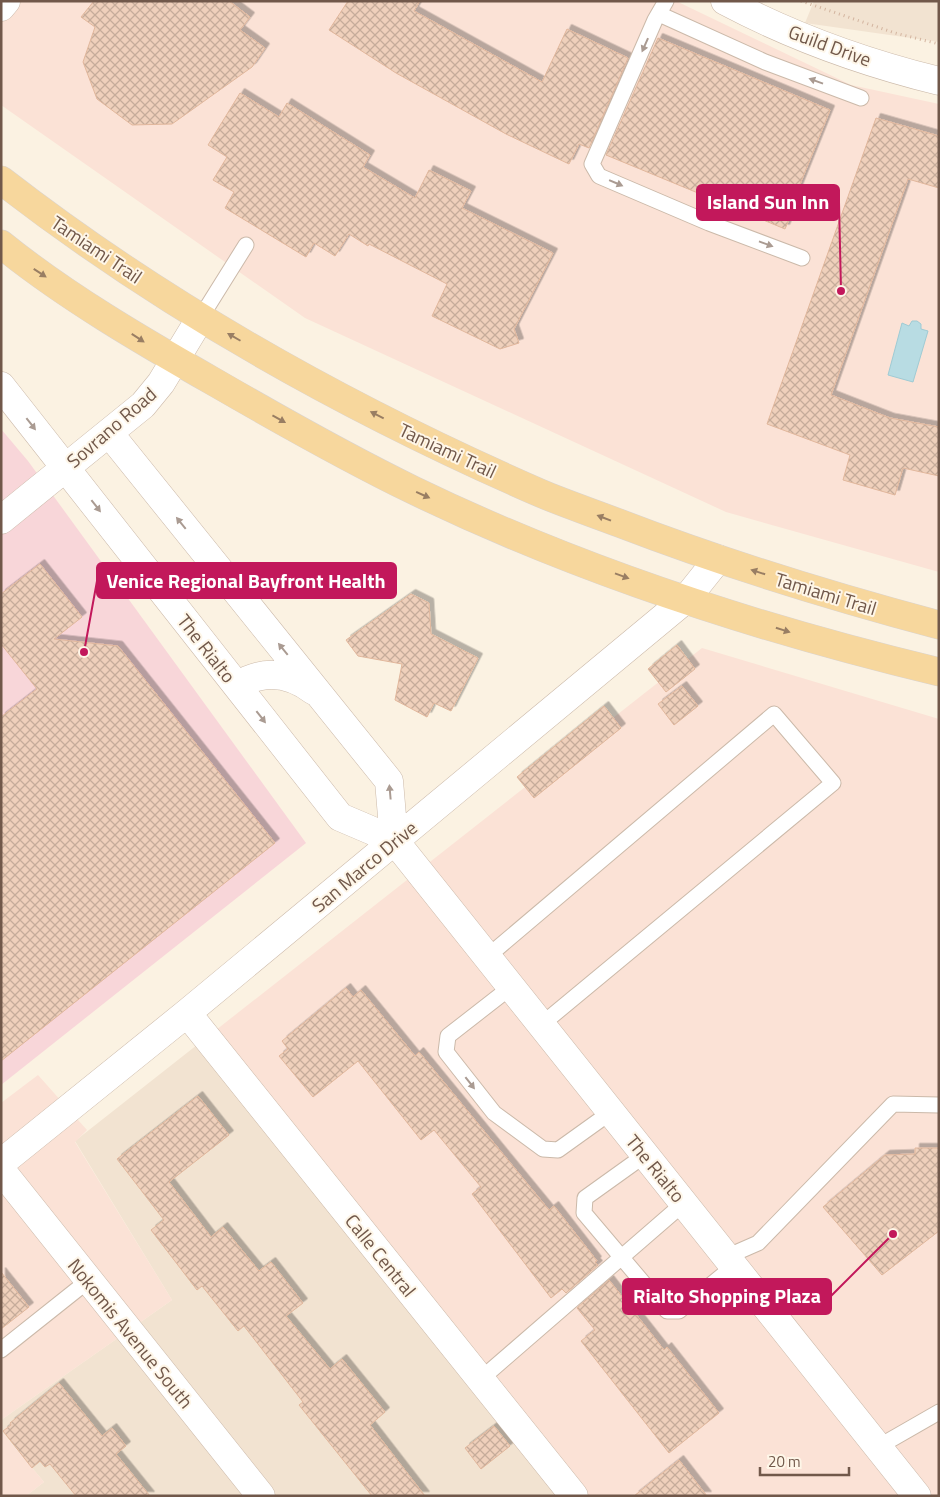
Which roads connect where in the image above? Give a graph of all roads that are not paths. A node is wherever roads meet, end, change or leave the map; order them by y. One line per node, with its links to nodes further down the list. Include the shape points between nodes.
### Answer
1 (6, 1): 3 (street)
2 (724, 1): 5 (street, Guild Drive, via 828,46)
3 (1, 7)
4 (663, 8): 6 (lane, one-way to 4, via 765,62); 10 (lane, one-way to 10, via 592,164 599,176)
5 (939, 81)
6 (861, 98)
7 (1, 180): 11 (main road, Tamiami Trail, via 115,263)
8 (1, 244): 12 (main road, one-way to 12, via 142,341)
9 (246, 245): 11 (lane)
10 (802, 258)
11 (202, 317): 12 (street, Sovrano Road); 17 (main road, Tamiami Trail, one-way to 11, via 542,494 408,431 302,377)
12 (175, 359): 14 (street, Sovrano Road, via 143,405); 18 (main road, one-way to 18, via 262,410 413,490 544,548)
13 (1, 386): 15 (street, The Rialto, one-way to 15)
14 (109, 433): 15 (street, Sovrano Road); 22 (street, one-way to 14)
15 (66, 468): 16 (street, Sovrano Road); 21 (street, The Rialto, one-way to 21)
16 (1, 520)
17 (718, 560): 18 (street, San Marco Drive); 19 (main road, Tamiami Trail, one-way to 17, via 848,601)
18 (686, 599): 20 (main road, one-way to 20, via 837,648); 23 (street, San Marco Drive)
19 (939, 624)
20 (939, 672)
21 (237, 686): 22 (street, via 257,675 271,674 302,684); 23 (street, The Rialto, one-way to 23, via 340,817)
22 (323, 699): 23 (street, one-way to 22, via 389,781)
23 (394, 840): 24 (street, The Rialto); 26 (street, San Marco Drive)
24 (487, 957): 25 (street, The Rialto); 27 (lane, via 774,714 833,783)
25 (511, 987): 27 (street, The Rialto); 29 (lane, one-way to 29, via 448,1036 446,1052 494,1113 543,1148 558,1150)
26 (187, 1013): 31 (street, San Marco Drive); 38 (street, Calle Central)
27 (541, 1025): 29 (street, The Rialto)
28 (939, 1105): 35 (lane, via 893,1104 758,1243)
29 (611, 1112): 30 (street, The Rialto)
30 (645, 1155): 33 (street, The Rialto); 34 (lane, via 585,1198 584,1213)
31 (1, 1163)
32 (1, 1170): 36 (street, Nokomis Avenue South)
33 (684, 1204): 34 (lane); 35 (street, The Rialto)
34 (622, 1257): 35 (lane, via 667,1311 678,1311); 38 (lane)
35 (730, 1262): 40 (street, The Rialto)
36 (89, 1280): 37 (lane); 41 (street, Nokomis Avenue South)
37 (1, 1350)
38 (481, 1379): 42 (street, Calle Central)
39 (939, 1412): 40 (lane)
40 (878, 1447): 43 (street, The Rialto)
41 (261, 1496)
42 (574, 1496)
43 (917, 1496)

